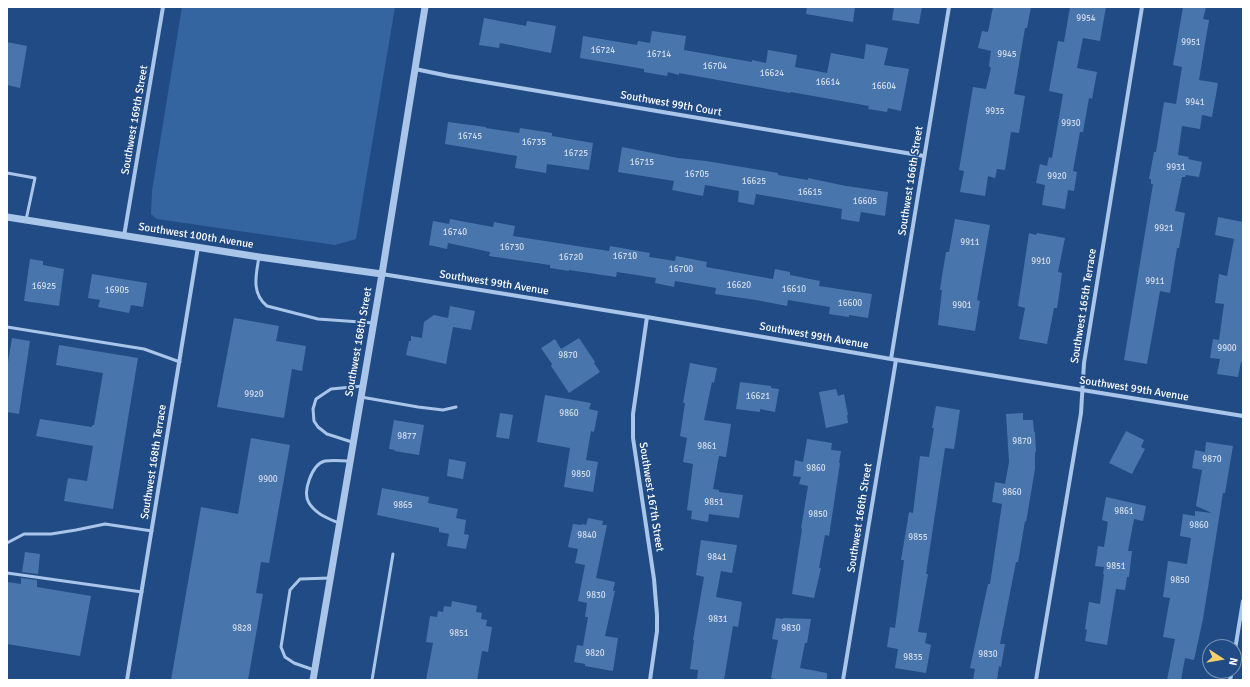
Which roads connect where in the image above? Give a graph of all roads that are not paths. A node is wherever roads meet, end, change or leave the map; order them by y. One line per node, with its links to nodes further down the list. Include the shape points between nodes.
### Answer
1 (163, 7): 10 (street, Southwest 169th Street)
2 (425, 7): 5 (street, Southwest 168th Street)
3 (949, 7): 6 (street, Southwest 166th Street)
4 (1142, 7): 20 (street, Southwest 165th Terrace, via 1084,363)
5 (415, 69): 6 (street, Southwest 99th Court); 13 (street, Southwest 168th Street)
6 (924, 156): 17 (street, Southwest 166th Street)
7 (7, 173): 9 (lane, via 35,178)
8 (7, 217): 9 (street, Southwest 100th Avenue)
9 (26, 220): 10 (street, Southwest 100th Avenue)
10 (124, 236): 11 (street, Southwest 100th Avenue)
11 (198, 247): 12 (street, Southwest 100th Avenue); 18 (street, Southwest 168th Terrace)
12 (259, 257): 13 (street, Southwest 100th Avenue); 15 (lane, via 255,284 261,302 266,306 318,319)
13 (382, 274): 14 (street, Southwest 99th Avenue); 15 (street, Southwest 168th Street)
14 (647, 317): 17 (street, Southwest 99th Avenue); 39 (street, Southwest 167th Street, via 632,426 656,599 657,631)
15 (374, 323): 19 (street, Southwest 168th Street)
16 (7, 327): 18 (lane, via 144,349)
17 (894, 359): 20 (street, Southwest 99th Avenue); 40 (street, Southwest 166th Street)
18 (180, 362): 27 (street, Southwest 168th Terrace)
19 (363, 386): 21 (street, Southwest 168th Street); 24 (lane, via 331,389 316,399 312,409 318,427 327,434)
20 (1082, 390): 23 (street, Southwest 99th Avenue); 41 (street, Southwest 165th Terrace, via 1081,413)
21 (361, 397): 22 (lane, via 443,410); 24 (street, Southwest 168th Street)
22 (456, 407)
23 (1243, 416)
24 (353, 443): 25 (street, Southwest 168th Street)
25 (350, 461): 26 (street, Southwest 168th Street); 26 (lane, via 324,461 315,467 308,488 308,501 316,511 325,518)
26 (339, 523): 31 (street, Southwest 168th Street)
27 (152, 531): 28 (lane, via 105,524 51,534 24,534); 32 (street, Southwest 168th Terrace)
28 (7, 543)
29 (393, 554): 38 (lane)
30 (7, 573): 32 (lane)
31 (330, 578): 35 (street, Southwest 168th Street); 35 (lane, via 300,579 290,590 281,647 285,657)
32 (142, 592): 36 (street, Southwest 168th Terrace)
33 (1243, 601): 34 (street)
34 (1237, 639)
35 (314, 670): 37 (street, Southwest 168th Street)
36 (127, 680)
37 (312, 680)
38 (372, 680)
39 (650, 680)
40 (843, 680)
41 (1036, 680)

